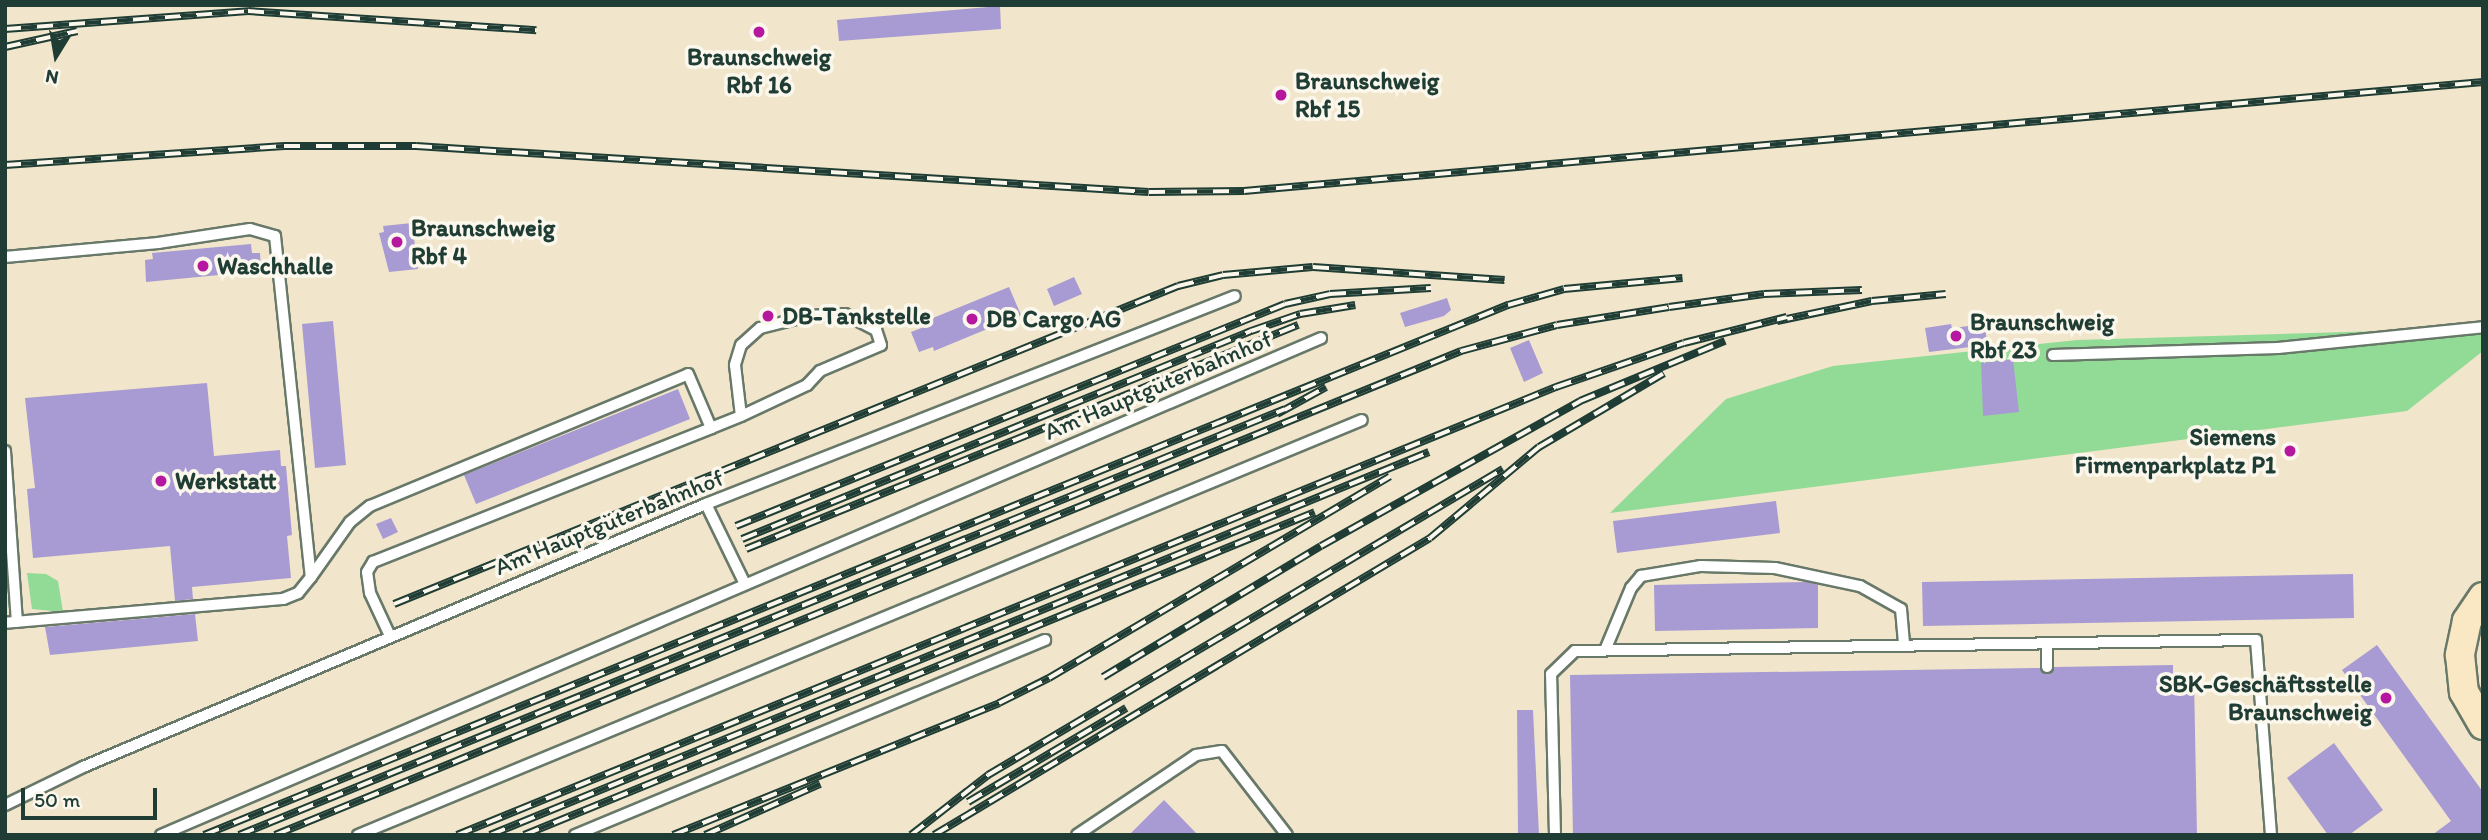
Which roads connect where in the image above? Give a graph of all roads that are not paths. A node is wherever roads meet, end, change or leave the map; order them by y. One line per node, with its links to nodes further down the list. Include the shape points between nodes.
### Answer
1 (5, 257): 12 (lane, via 250,229 275,236)
2 (1235, 296): 11 (lane, Am Hauptgüterbahnhof)
3 (2483, 327): 5 (lane, via 2278,348)
4 (1321, 338): 13 (lane, Am Hauptgüterbahnhof)
5 (2053, 355)
6 (741, 416): 6 (lane, via 807,385 820,371 881,345 876,330 845,314 807,316 760,328 741,345 735,365); 8 (lane)
7 (1362, 419): 26 (lane)
8 (711, 428): 12 (lane, via 688,374 370,506 351,522); 17 (lane, via 373,562 367,572 369,593)
9 (5, 450): 10 (lane)
10 (7, 497): 15 (lane)
11 (706, 504): 13 (lane); 17 (lane, Am Hauptgüterbahnhof)
12 (311, 577): 15 (lane, via 286,598)
13 (745, 584): 25 (lane, Am Hauptgüterbahnhof)
14 (2483, 597): 23 (street, via 2467,621 2460,655 2464,692)
15 (17, 622): 16 (lane)
16 (5, 623)
17 (390, 636): 24 (lane, Am Hauptgüterbahnhof)
18 (1045, 640): 27 (lane)
19 (2047, 644): 20 (lane); 22 (lane); 31 (lane, via 2256,640)
20 (1904, 645): 21 (lane); 21 (lane, via 1901,609 1860,586 1775,568 1701,566 1641,576 1631,588)
21 (1606, 648): 30 (lane, via 1575,651 1551,674)
22 (2047, 667)
23 (2483, 725)
24 (5, 805)
25 (161, 835)
26 (358, 835)
27 (575, 835)
28 (1077, 835): 29 (lane, via 1196,755 1222,751)
29 (1287, 835)
30 (1555, 835)
31 (2271, 835)

